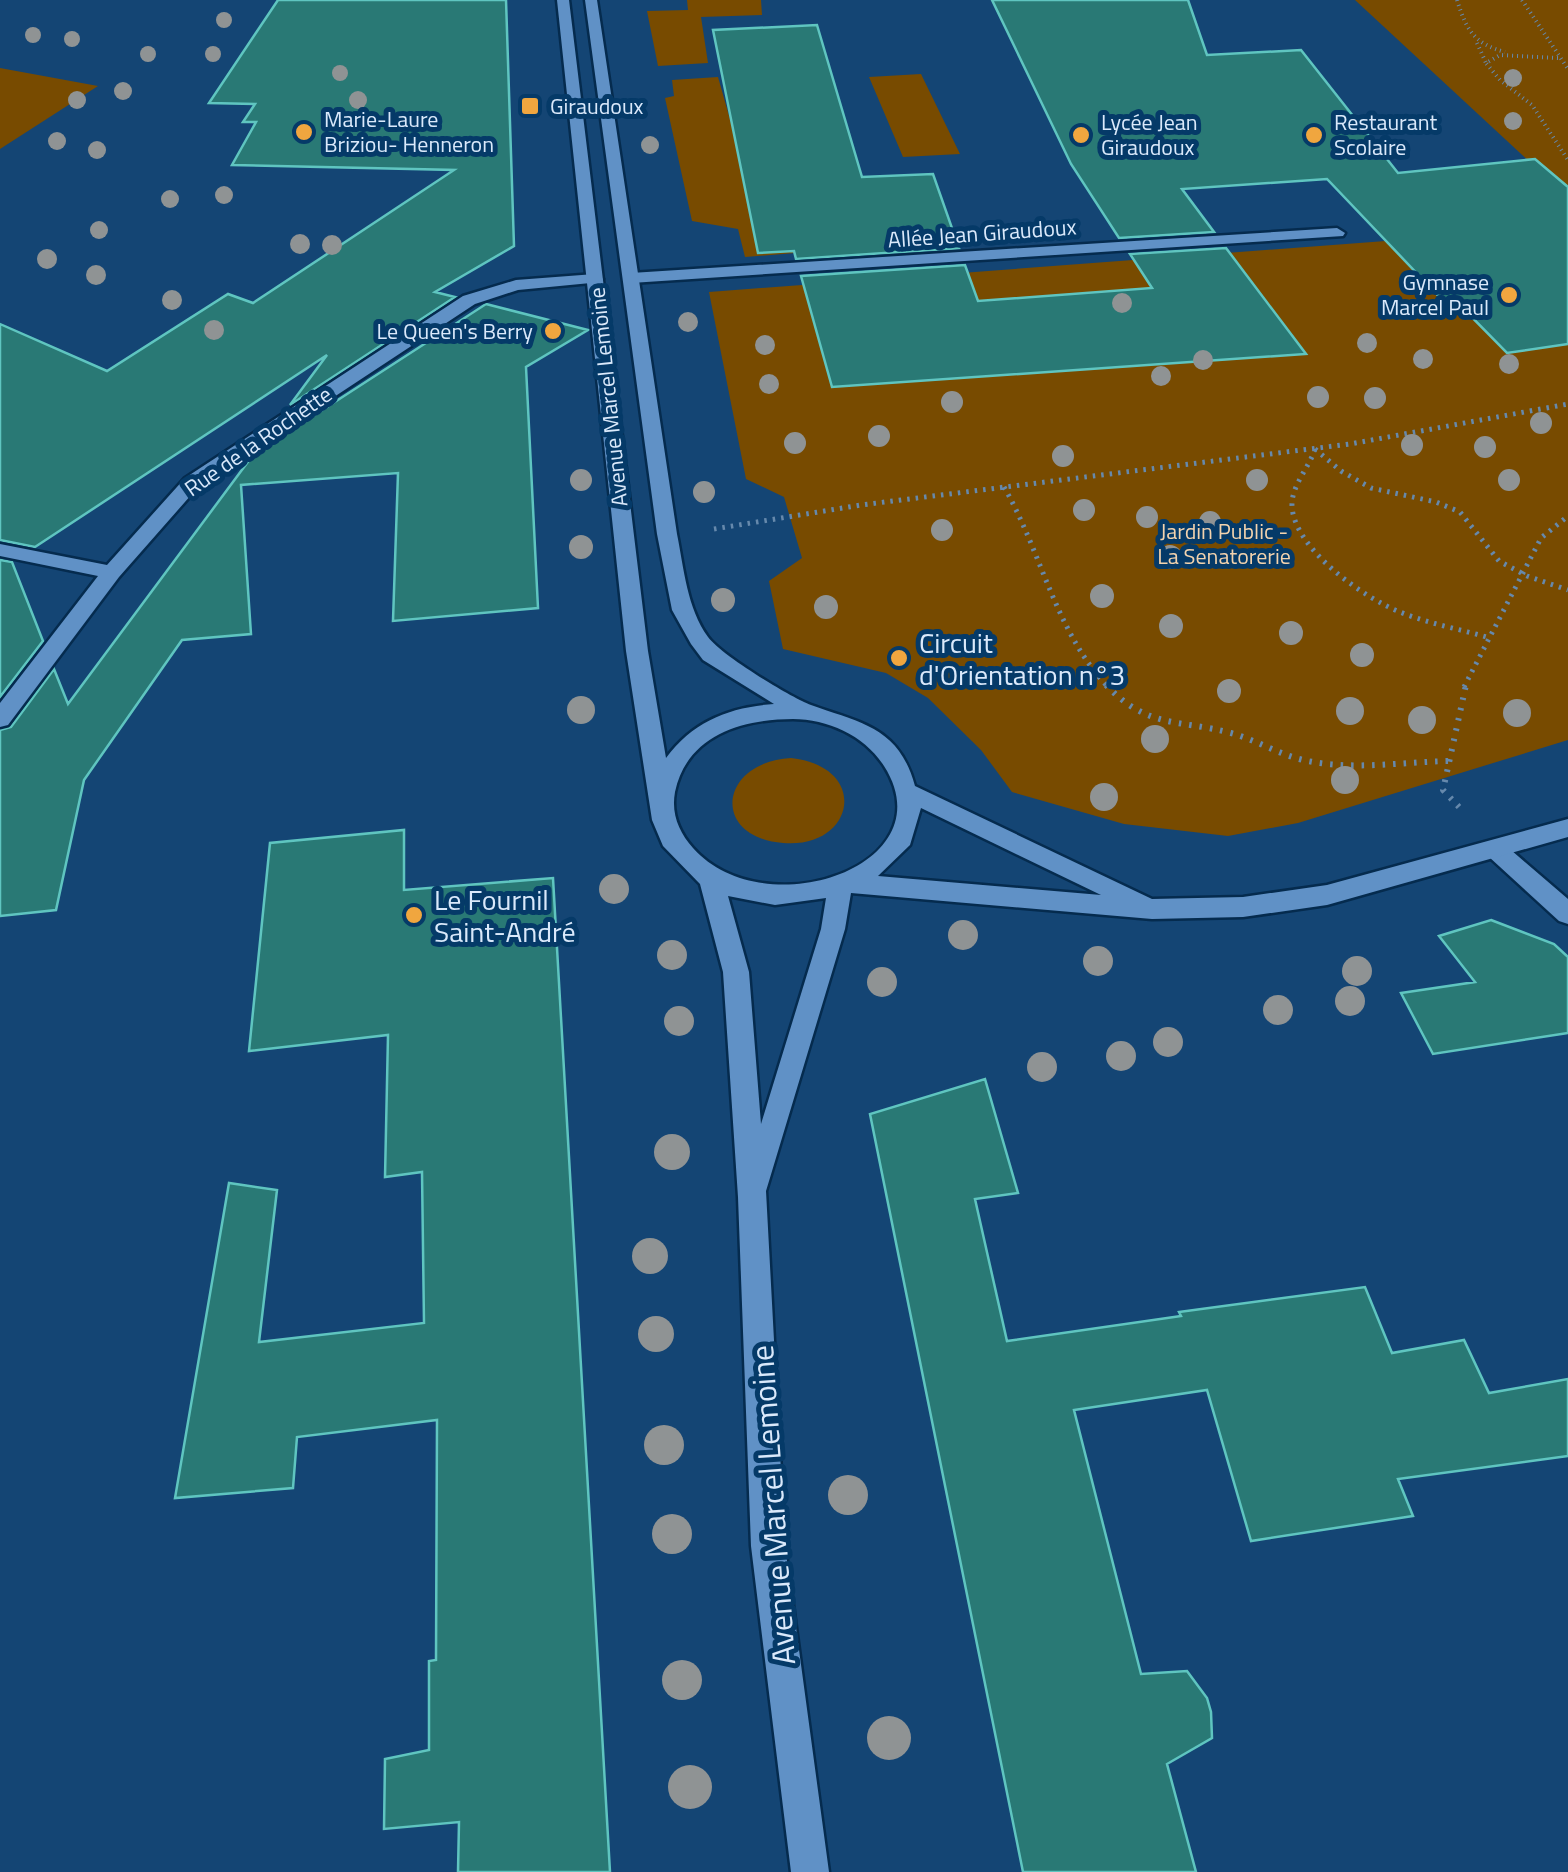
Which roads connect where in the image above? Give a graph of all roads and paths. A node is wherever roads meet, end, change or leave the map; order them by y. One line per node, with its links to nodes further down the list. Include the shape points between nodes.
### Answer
1 (562, 0): 13 (main road, Avenue Marcel Lemoine)
2 (591, 0): 12 (main road, Avenue Marcel Lemoine)
3 (1457, 0): 5 (path, via 1460,21)
4 (1522, 0): 7 (path)
5 (1477, 43): 6 (path); 8 (path)
6 (1516, 54): 7 (path); 8 (path)
7 (1558, 58): 9 (path)
8 (1486, 63): 10 (path, via 1532,105)
9 (1568, 69)
10 (1568, 160)
11 (1336, 233): 12 (main road, Allée Jean Giraudoux)
12 (631, 278): 18 (main road, Avenue Marcel Lemoine)
13 (595, 279): 20 (main road, Rue de la Rochette, via 516,285 469,300 192,482); 27 (main road, Avenue Marcel Lemoine, via 637,651)
14 (1568, 404): 15 (path)
15 (1315, 449): 16 (path); 21 (path, via 1356,482 1460,512 1481,531 1491,553); 23 (path, via 1292,504 1293,517 1318,554 1398,612)
16 (1004, 487): 18 (path); 26 (path, via 1030,530 1050,595 1077,648 1139,712 1308,760)
17 (1568, 516): 21 (path, via 1541,538)
18 (668, 534): 24 (main road, Avenue Marcel Lemoine, via 682,610 698,639)
19 (0, 550): 20 (main road)
20 (112, 572): 25 (main road, Rue de la Rochette)
21 (1522, 575): 22 (path); 23 (path)
22 (1568, 590)
23 (1490, 638): 26 (path, via 1464,688)
24 (803, 711): 27 (main road, via 726,721 694,739 672,763); 28 (main road, via 864,730 887,748)
25 (0, 719)
26 (1449, 761): 30 (path, via 1444,790)
27 (660, 792): 31 (main road, via 673,845)
28 (910, 793): 32 (main road, via 897,846 876,868); 33 (main road)
29 (1568, 828): 30 (main road)
30 (1496, 850): 33 (main road, via 1327,896 1243,908); 34 (main road)
31 (711, 880): 32 (main road, via 784,896); 35 (main road, Avenue Marcel Lemoine, via 736,972)
32 (844, 885): 33 (main road); 35 (main road, Avenue Marcel Lemoine)
33 (1152, 909)
34 (1568, 914)
35 (752, 1196): 36 (main road, Avenue Marcel Lemoine, via 768,1546)
36 (810, 1872)

